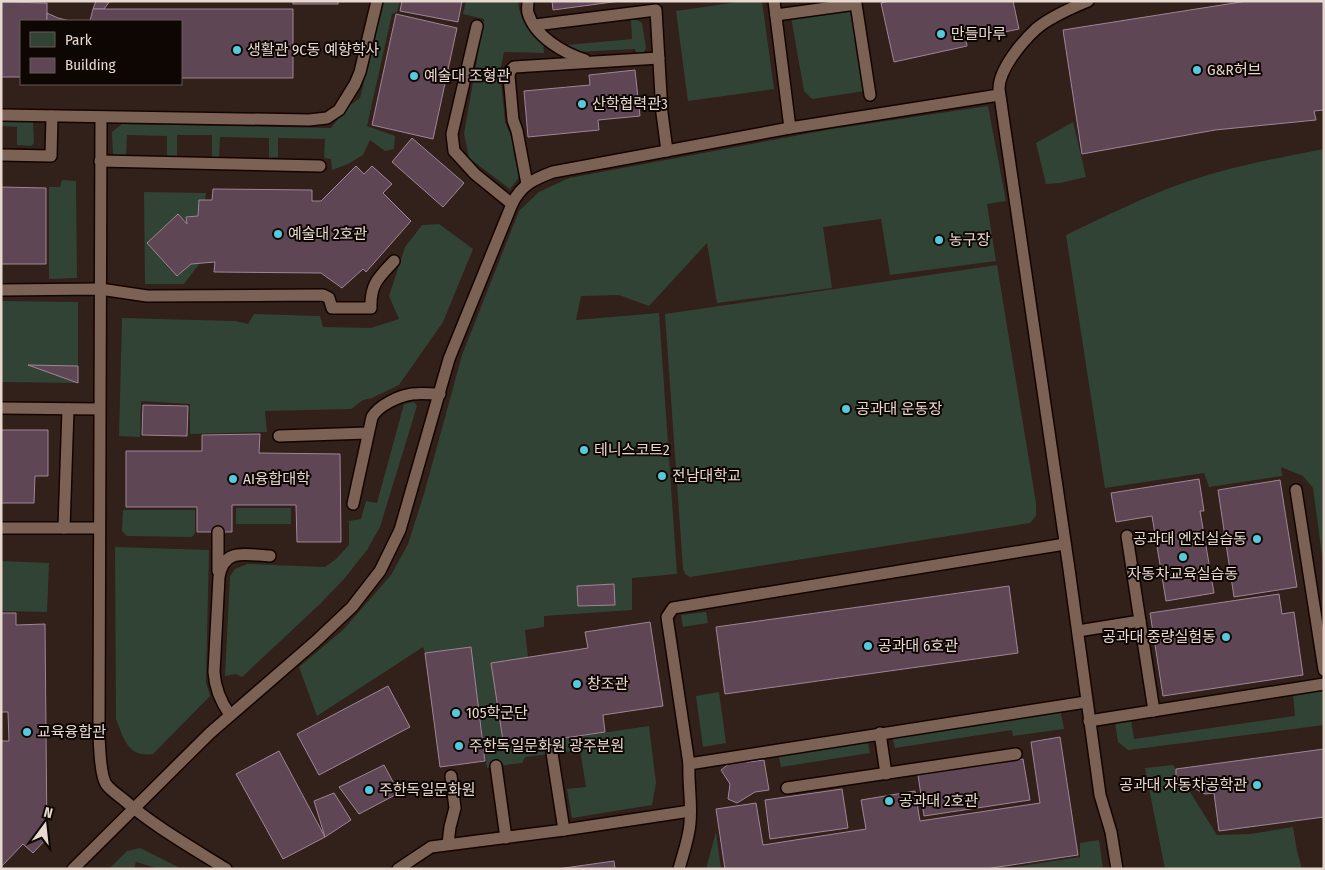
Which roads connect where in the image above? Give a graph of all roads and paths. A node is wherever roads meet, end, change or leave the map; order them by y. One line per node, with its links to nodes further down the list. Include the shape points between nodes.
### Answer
1 (377, 1): 14 (lane, via 355,84 339,110 327,118)
2 (528, 1): 6 (lane, via 528,13)
3 (774, 1): 5 (lane)
4 (1088, 1): 11 (lane, via 1036,29 1006,66 999,83)
5 (776, 15): 10 (lane, via 856,4); 15 (lane)
6 (535, 25): 8 (lane, via 656,10); 9 (lane, via 541,34 569,55)
7 (477, 26): 21 (lane, via 452,134 454,151 475,174)
8 (660, 58): 9 (lane); 16 (lane)
9 (592, 62): 20 (lane, via 514,67 510,71 513,120 518,131)
10 (870, 95)
11 (1000, 96): 15 (lane); 38 (lane)
12 (1, 115): 13 (lane)
13 (52, 116): 14 (lane); 17 (lane, via 51,156)
14 (101, 117): 18 (lane)
15 (790, 128): 16 (lane)
16 (667, 151): 20 (lane, via 553,172)
17 (1, 155)
18 (100, 161): 19 (lane); 23 (lane)
19 (320, 166)
20 (527, 184): 21 (lane)
21 (512, 204): 25 (lane, via 449,359)
22 (394, 261): 23 (lane, via 375,282 370,295 371,308 332,308 330,298 323,295 147,296)
23 (100, 289): 24 (lane); 28 (lane)
24 (1, 290)
25 (440, 394): 29 (lane, via 412,394 376,410); 47 (lane, via 400,530 380,571 345,613 315,642)
26 (1, 408): 27 (lane)
27 (68, 409): 28 (lane); 34 (lane)
28 (99, 409): 35 (lane)
29 (368, 433): 30 (lane); 32 (lane)
30 (279, 436)
31 (1296, 490): 43 (lane)
32 (353, 504)
33 (1, 528): 34 (lane)
34 (64, 528): 35 (lane)
35 (99, 528): 57 (lane, via 99,751 105,784)
36 (218, 532): 40 (lane)
37 (1127, 536): 41 (lane)
38 (1065, 544): 42 (lane); 52 (lane, via 674,608 667,618)
39 (270, 556): 40 (lane, via 234,555 220,566)
40 (219, 577): 47 (lane, via 215,686)
41 (1140, 621): 42 (lane); 46 (lane)
42 (1078, 631): 45 (lane)
43 (1324, 670)
44 (1324, 684): 46 (lane)
45 (1086, 702): 48 (lane); 49 (lane)
46 (1154, 711): 48 (lane)
47 (230, 715): 57 (lane)
48 (1089, 721): 66 (lane, via 1100,795)
49 (880, 732): 52 (lane); 54 (lane)
50 (552, 753): 59 (lane)
51 (1016, 754): 54 (lane)
52 (688, 764): 58 (lane)
53 (496, 766): 60 (lane)
54 (886, 774): 56 (lane)
55 (451, 776): 61 (lane, via 455,808)
56 (786, 788)
57 (133, 808): 62 (lane); 63 (lane)
58 (690, 811): 59 (lane); 65 (lane, via 689,832)
59 (564, 830): 60 (lane)
60 (506, 838): 61 (lane)
61 (448, 844): 64 (lane, via 431,847)
62 (73, 869)
63 (226, 869)
64 (398, 869)
65 (679, 869)
66 (1117, 869)

